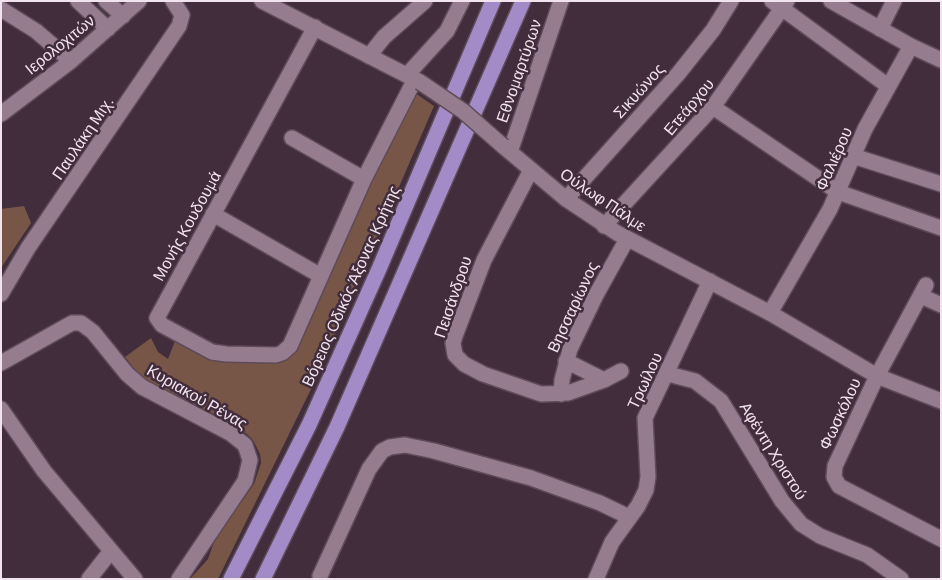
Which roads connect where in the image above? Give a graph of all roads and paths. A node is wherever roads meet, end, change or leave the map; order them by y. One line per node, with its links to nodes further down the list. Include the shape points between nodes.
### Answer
1 (78, 1): 18 (street)
2 (106, 1): 16 (street)
3 (139, 1): 16 (street, Ιερολοχιτών)
4 (173, 1): 42 (street, Παυλάκη Μιχ., via 182,15 179,26 28,248)
5 (262, 1): 17 (street, Ούλωφ Πάλμε)
6 (425, 1): 21 (street, via 384,37)
7 (462, 1): 24 (street)
8 (493, 1): 61 (highway, Βόρειος Οδικός Άξονας Κρήτης, via 309,425)
9 (522, 1): 62 (highway, via 337,427)
10 (561, 1): 29 (street, Εθνομαρτύρων)
11 (731, 1): 35 (street, Σικυώνος, via 678,74)
12 (831, 1): 19 (street)
13 (894, 1): 19 (street)
14 (781, 4): 25 (street); 26 (street, Ετεάρχου)
15 (1, 10): 23 (street, via 36,31)
16 (123, 16): 18 (street, Ιερολοχιτών)
17 (315, 27): 21 (street, Ούλωφ Πάλμε); 36 (street, Μονής Κουδουμά)
18 (108, 29): 23 (street, Ιερολοχιτών)
19 (880, 29): 20 (street)
20 (911, 46): 22 (street); 25 (street, Φαλιέρου)
21 (369, 56): 24 (street, Ούλωφ Πάλμε)
22 (941, 60)
23 (71, 61): 27 (street, Ιερολοχιτών)
24 (414, 79): 29 (street, Ούλωφ Πάλμε, bridge, via 463,111); 32 (street)
25 (888, 86): 30 (street, Φαλιέρου)
26 (713, 107): 34 (street); 37 (street, Ετεάρχου)
27 (1, 114)
28 (292, 138): 32 (street)
29 (507, 149): 31 (street, Ούλωφ Πάλμε)
30 (853, 156): 33 (street); 34 (street, Φαλιέρου)
31 (531, 170): 35 (street, Ούλωφ Πάλμε); 51 (street, Πεισάνδρου, via 484,260 455,336 454,350 461,362 483,374 529,392)
32 (364, 179): 40 (street)
33 (941, 184)
34 (838, 192): 38 (street); 44 (street, Φαλιέρου)
35 (566, 199): 37 (street, Ούλωφ Πάλμε)
36 (213, 214): 40 (street); 40 (street, Μονής Κουδουμά, via 158,321 212,352 276,355 286,350)
37 (604, 226): 39 (street, Ούλωφ Πάλμε)
38 (941, 228)
39 (627, 239): 41 (street, Ούλωφ Πάλμε); 45 (street, Βησσαρίωνος, via 596,295)
40 (321, 276)
41 (710, 281): 44 (street, Ούλωφ Πάλμε); 48 (street, Τρωίλου)
42 (1, 294)
43 (941, 305): 49 (street, Φωσκόλου, via 924,290)
44 (770, 313): 49 (street, Ούλωφ Πάλμε)
45 (566, 361): 50 (street); 51 (street, Βησσαρίωνος)
46 (1, 363): 60 (street, Κυριακού Ρένας, via 72,323 82,322 134,381 160,398 236,436 248,449 248,473 239,490)
47 (621, 372): 50 (street, Πεισάνδρου)
48 (668, 374): 54 (street, Τρωίλου, via 645,418 647,484 642,499); 64 (street, Αφέντη Χριστού, via 695,380 721,401 775,491 801,524 820,536 867,555)
49 (876, 376): 52 (street, Ούλωφ Πάλμε); 55 (street, Φωσκόλου, via 835,466 834,477 839,486)
50 (604, 380): 51 (street, Πεισάνδρου)
51 (561, 394)
52 (941, 401)
53 (1, 409): 56 (street, via 36,460)
54 (629, 517): 57 (street, via 531,478 434,451 405,445 390,447 382,451 369,469); 63 (street, Τρωίλου, via 612,542)
55 (941, 539)
56 (111, 551): 58 (street); 59 (street)
57 (322, 578)
58 (88, 579)
59 (135, 579)
60 (179, 579)
61 (231, 579)
62 (263, 579)
63 (596, 579)
64 (901, 579)

